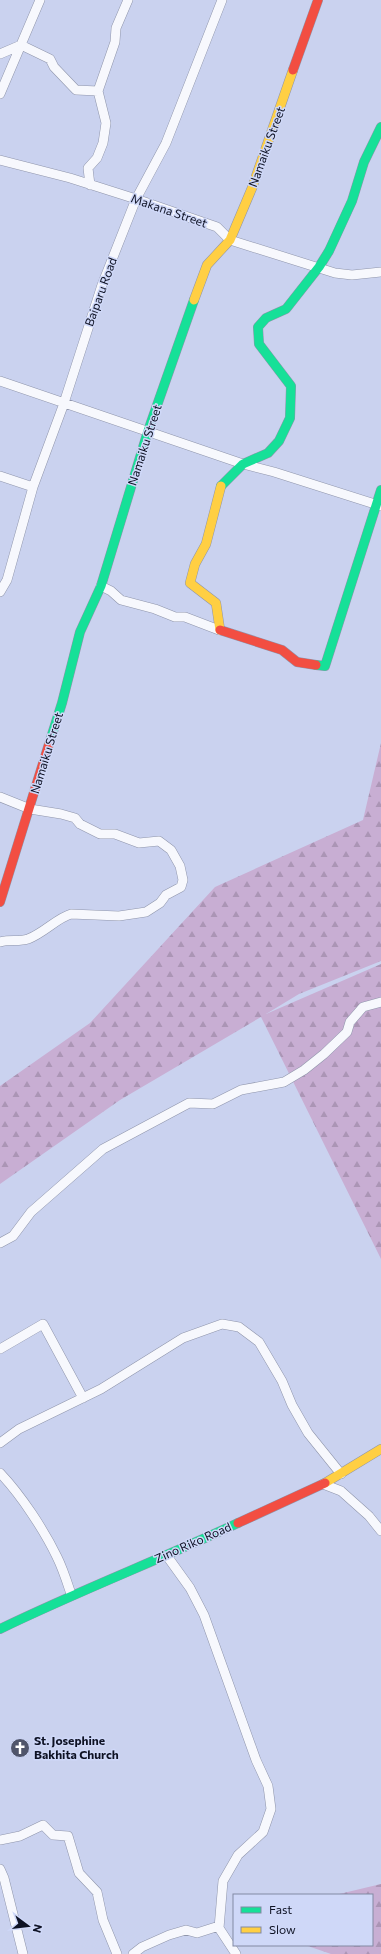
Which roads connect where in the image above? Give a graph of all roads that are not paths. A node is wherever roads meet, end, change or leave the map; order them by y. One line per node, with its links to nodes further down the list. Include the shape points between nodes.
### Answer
1 (40, 0): 5 (street)
2 (128, 0): 7 (street, via 116,28)
3 (222, 0): 12 (street, Baiparu Road, via 166,143)
4 (318, 0): 13 (street, Namaiku Street, via 252,188)
5 (21, 45): 6 (street); 7 (street, via 50,59 54,67 76,90); 8 (street)
6 (0, 54)
7 (98, 92): 11 (street, via 106,123 103,143 97,158 88,168)
8 (0, 94)
9 (381, 126): 14 (street, via 364,162 352,201)
10 (0, 160): 11 (street, Makana Street)
11 (90, 185): 12 (street, Makana Street)
12 (136, 199): 13 (street, Makana Street, via 217,227); 17 (street, Baiparu Road, via 102,284)
13 (230, 240): 14 (street, Makana Street); 18 (street, Namaiku Street, via 207,265)
14 (319, 267): 15 (street, Makana Street, via 335,273 352,275); 19 (street, via 286,309 266,318 258,327 259,344 291,386 290,418 279,441 268,453)
15 (381, 272)
16 (0, 381): 17 (street)
17 (64, 403): 18 (street); 21 (street, Baiparu Road)
18 (148, 431): 19 (street); 24 (street, Namaiku Street)
19 (243, 464): 23 (street); 26 (street, via 221,486 206,544 195,564 190,583 216,604)
20 (0, 476): 21 (street)
21 (33, 487): 25 (street, Baiparu Road, via 7,580)
22 (381, 490): 23 (street)
23 (379, 505): 26 (street, via 325,666 297,662 282,650)
24 (101, 586): 26 (street, via 121,600 175,617 185,617); 28 (street, Namaiku Street, via 80,632)
25 (0, 592)
26 (218, 630)
27 (0, 797): 28 (street)
28 (30, 809): 29 (street, Namaiku Street); 30 (street, via 74,818 100,834 116,834 139,842 159,841 171,850 180,866 183,880 181,887 166,895 160,903 146,912 119,916 71,914 26,940)
29 (0, 902)
30 (0, 942)
31 (381, 1002): 32 (street, via 363,1007 350,1022 346,1032 324,1054 284,1082 241,1090 213,1104 189,1103 103,1149 31,1212 13,1236)
32 (0, 1243)
33 (0, 1349): 34 (street, via 43,1324)
34 (83, 1398): 35 (street, via 19,1429); 38 (street, via 183,1338 222,1324 239,1327 259,1342 308,1433)
35 (0, 1443)
36 (381, 1449): 38 (street, Zino Riko Road)
37 (0, 1473): 42 (street, via 13,1486 45,1535 57,1557)
38 (340, 1474): 39 (street, Zino Riko Road)
39 (323, 1484): 40 (street, via 341,1491 369,1516); 41 (street, Zino Riko Road)
40 (381, 1531)
41 (167, 1556): 42 (street, Zino Riko Road); 46 (street, via 190,1588 204,1615 256,1760 268,1786 270,1809 263,1832 238,1855 223,1881)
42 (71, 1594): 43 (street, Zino Riko Road)
43 (0, 1629)
44 (0, 1840): 48 (street, via 20,1836 43,1825 53,1835 68,1836 79,1873 97,1892 103,1920)
45 (0, 1869): 47 (street)
46 (219, 1926): 49 (street, via 198,1933 186,1930 169,1935); 50 (street)
47 (23, 1954)
48 (117, 1954)
49 (133, 1954)
50 (236, 1954)

